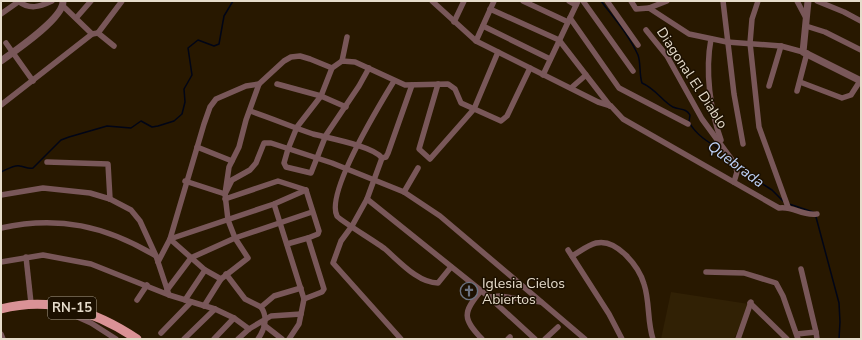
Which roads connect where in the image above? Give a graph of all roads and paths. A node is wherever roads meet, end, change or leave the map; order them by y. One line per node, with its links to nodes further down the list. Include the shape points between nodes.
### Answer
1 (18, 1): 2 (street, via 35,8); 26 (street)
2 (52, 1)
3 (90, 1): 27 (street)
4 (122, 1): 35 (street)
5 (432, 1): 23 (street)
6 (441, 1): 23 (street)
7 (464, 1): 31 (street)
8 (494, 1): 25 (street)
9 (523, 1): 29 (street)
10 (569, 1): 22 (street)
11 (583, 1): 56 (street)
12 (607, 1): 43 (street)
13 (631, 1): 24 (street, via 636,9)
14 (667, 1): 20 (street)
15 (723, 1): 40 (street)
16 (758, 1): 42 (street, via 752,19)
17 (797, 1): 28 (street)
18 (808, 1): 28 (street)
19 (817, 1): 30 (street)
20 (661, 2): 24 (street)
21 (63, 3): 27 (street); 47 (street, via 54,18)
22 (577, 3): 29 (street)
23 (438, 7): 31 (street)
24 (649, 8): 37 (street, via 684,32)
25 (490, 9): 32 (street); 38 (street)
26 (1, 14)
27 (76, 17): 35 (street)
28 (806, 18): 33 (street)
29 (569, 20): 38 (street); 76 (street, via 619,88)
30 (861, 21)
31 (454, 22): 39 (street)
32 (483, 26): 39 (street); 50 (street)
33 (806, 26): 46 (street, via 825,32); 49 (street)
34 (646, 30): 81 (street, Diagonal El Diablo, via 667,56 702,120)
35 (95, 33): 44 (street); 59 (street)
36 (347, 37): 52 (street)
37 (711, 39): 40 (street); 81 (street, via 711,88 716,127)
38 (559, 40): 50 (street); 58 (street)
39 (476, 41): 48 (street)
40 (727, 42): 42 (street); 79 (street)
41 (6, 43): 47 (street)
42 (750, 43): 45 (street); 99 (street, via 759,127)
43 (638, 45)
44 (114, 46)
45 (781, 46): 49 (street); 67 (street)
46 (861, 50)
47 (14, 52): 51 (street); 59 (street)
48 (498, 52): 55 (street); 74 (street)
49 (805, 52): 61 (street); 62 (street)
50 (550, 59): 57 (street)
51 (1, 61)
52 (342, 61): 53 (street); 54 (street, via 355,62)
53 (332, 68): 63 (street, via 300,56 291,57); 70 (street)
54 (369, 68): 60 (street); 73 (street)
55 (530, 68): 57 (street); 74 (street, via 504,120 498,120)
56 (633, 72)
57 (543, 75): 68 (street)
58 (586, 75): 68 (street); 72 (street)
59 (34, 81): 71 (street)
60 (394, 81): 65 (street, via 405,85); 80 (street)
61 (860, 81): 62 (street, via 851,95 842,98)
62 (800, 82): 69 (street)
63 (259, 84): 75 (street); 82 (street, via 246,86 216,99 210,107)
64 (277, 84): 70 (street)
65 (412, 84): 66 (street); 85 (street, via 388,153)
66 (438, 84): 74 (street, via 453,86 462,103); 74 (street, via 419,149 425,156 432,158)
67 (769, 86)
68 (571, 88): 72 (street)
69 (797, 91)
70 (321, 96): 73 (street); 77 (street)
71 (1, 105)
72 (610, 106): 92 (street, via 623,119)
73 (346, 107): 78 (street)
74 (474, 109)
75 (250, 111): 77 (street); 86 (street)
76 (688, 124)
77 (296, 127): 78 (street, via 314,134); 83 (street)
78 (326, 135): 80 (street); 84 (street)
79 (743, 144)
80 (356, 146): 85 (street, via 377,153); 88 (street)
81 (724, 146): 92 (street, Diagonal El Diablo, via 738,172)
82 (198, 147): 86 (street); 91 (street)
83 (288, 149): 84 (street); 84 (street, via 284,164 286,167 311,173); 96 (street, via 264,143 256,163 250,170 232,180)
84 (316, 157): 88 (street)
85 (382, 158): 90 (street)
86 (232, 161): 96 (street)
87 (47, 162): 97 (street, via 108,164)
88 (347, 168): 90 (street); 105 (street, via 336,196 335,209 338,218)
89 (418, 168): 94 (street)
90 (375, 179): 94 (street); 98 (street)
91 (186, 181): 96 (street); 109 (street)
92 (734, 182): 99 (street, via 779,208)
93 (306, 190): 96 (street, via 278,181); 100 (street); 101 (street)
94 (404, 192): 132 (street, via 440,216)
95 (1, 195): 97 (street, via 43,188 90,193)
96 (225, 196): 103 (street)
97 (110, 199): 112 (street, via 134,212)
98 (367, 199): 105 (street); 118 (street)
99 (786, 203): 102 (street, via 807,215)
100 (274, 204): 103 (street); 104 (street)
101 (312, 212): 104 (street); 108 (street, via 319,233)
102 (815, 214)
103 (228, 220): 107 (street); 109 (street)
104 (280, 224): 107 (street); 110 (street)
105 (352, 226): 118 (street, via 380,244 418,276 432,283 438,282); 157 (street, via 341,241 333,263)
106 (1, 228): 112 (street, via 47,222 84,225 130,241)
107 (235, 238): 115 (street); 122 (street, via 248,258)
108 (308, 238): 110 (street); 129 (street, via 324,289)
109 (170, 239): 115 (street); 117 (street)
110 (287, 244): 125 (street)
111 (568, 250): 113 (street)
112 (156, 256): 117 (street)
113 (572, 256): 162 (street); 163 (street, via 596,243 606,242 628,256 644,283)
114 (26, 257): 116 (street); 124 (street, via 43,256 91,264); 133 (street)
115 (191, 258): 120 (street); 127 (street)
116 (1, 262)
117 (158, 262): 127 (street)
118 (451, 267): 126 (street)
119 (801, 269): 144 (street)
120 (204, 270): 123 (street); 131 (street)
121 (706, 272): 147 (street, via 744,273 776,284 783,296)
122 (226, 274): 123 (street); 136 (street, via 245,299)
123 (220, 278): 135 (street)
124 (147, 285): 127 (street); 130 (street)
125 (301, 288): 129 (street); 136 (street, via 274,296)
126 (481, 291): 128 (street); 158 (street, via 469,305 466,315 470,326)
127 (168, 293): 131 (street)
128 (489, 297): 132 (street, via 500,296); 159 (street)
129 (304, 298): 139 (street)
130 (137, 300)
131 (188, 301): 135 (street); 145 (street)
132 (542, 302): 161 (street)
133 (31, 303): 134 (main road, RN-15); 137 (main road, RN-15)
134 (51, 305): 149 (street, via 91,323); 150 (main road, RN-15, via 87,312 118,326)
135 (204, 306): 138 (street)
136 (261, 307): 141 (street, via 265,313)
137 (1, 309)
138 (215, 310): 140 (street); 151 (street)
139 (301, 314): 141 (street, via 271,316); 156 (street, via 299,324)
140 (234, 318): 143 (street); 152 (street)
141 (265, 323): 143 (street); 154 (street); 155 (street)
142 (558, 327): 160 (street)
143 (250, 329): 153 (street)
144 (816, 332): 147 (street); 166 (street)
145 (161, 333)
146 (1, 334): 148 (street)
147 (797, 337)
148 (4, 339)
149 (116, 339)
150 (137, 339)
151 (184, 339)
152 (214, 339)
153 (238, 339)
154 (258, 339)
155 (282, 339)
156 (289, 339)
157 (401, 339)
158 (482, 339)
159 (535, 339)
160 (545, 339)
161 (585, 339)
162 (622, 339)
163 (653, 339)
164 (738, 339): 165 (street, via 750,302)
165 (788, 339)
166 (817, 339)

